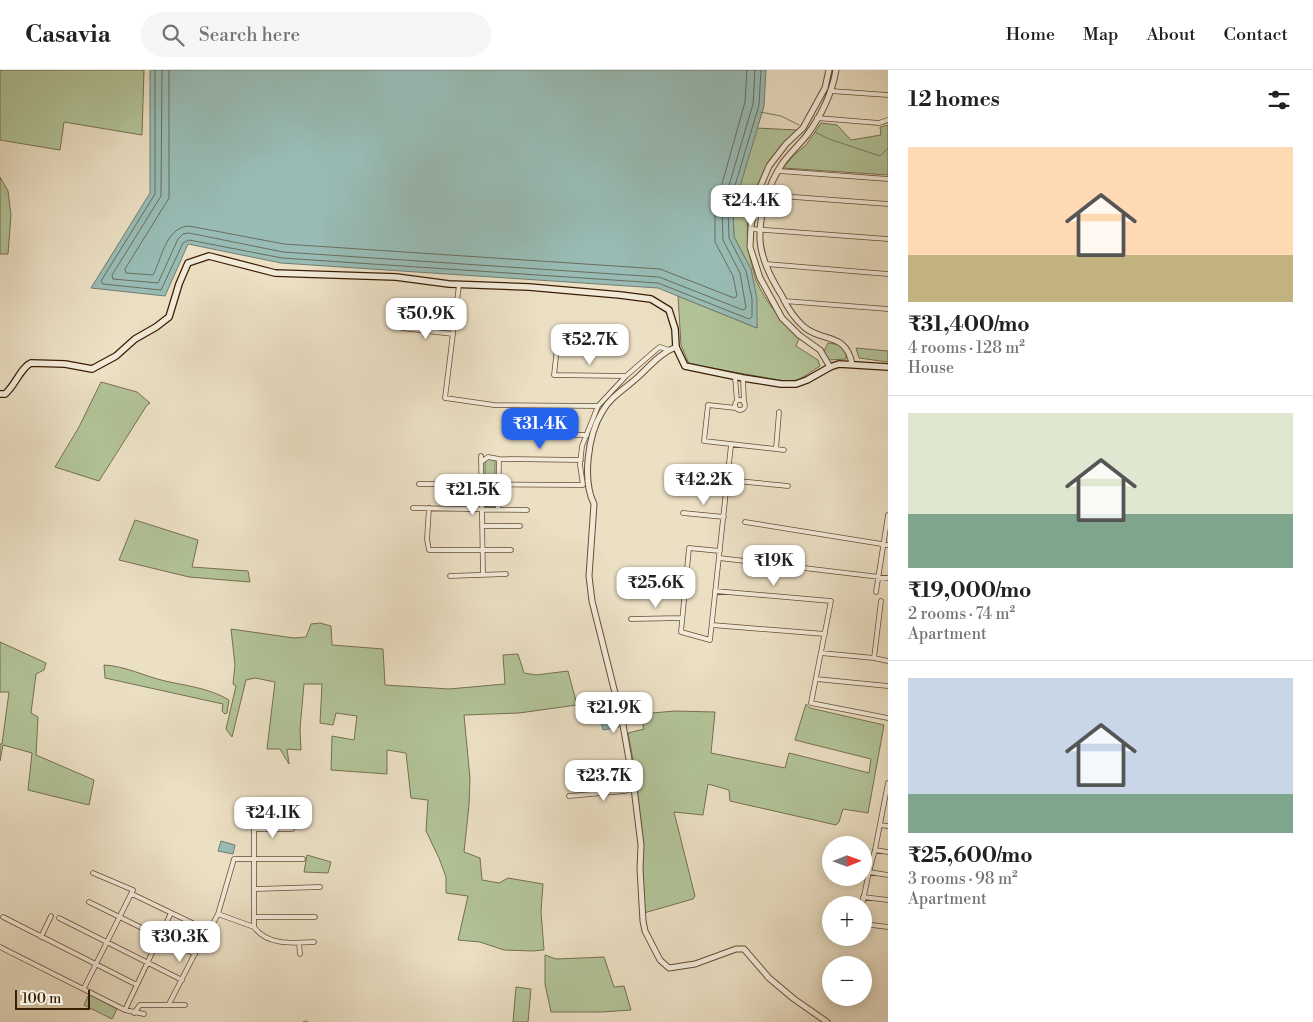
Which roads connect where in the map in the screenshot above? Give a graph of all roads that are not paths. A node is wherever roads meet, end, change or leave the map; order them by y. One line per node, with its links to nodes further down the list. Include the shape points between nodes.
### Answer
1 (829, 70): 11 (street, via 825,88 803,128 769,166 758,192)
2 (836, 70): 3 (street)
3 (831, 91): 4 (street); 5 (street)
4 (888, 95)
5 (817, 118): 6 (street); 7 (street)
6 (888, 120)
7 (779, 171): 8 (street); 9 (street)
8 (888, 179)
9 (767, 195): 10 (street); 12 (street)
10 (888, 204)
11 (751, 229): 12 (street); 25 (street, via 750,247 760,278 777,310 799,335 820,350)
12 (761, 230): 13 (street); 14 (street)
13 (888, 239)
14 (766, 264): 15 (street); 17 (street)
15 (888, 274)
16 (459, 285): 20 (street); 21 (main road, via 529,287 651,299 669,310 675,328); 30 (main road, via 396,277 276,273 209,256 188,263 169,317 116,356 92,369 41,362 27,364 12,388)
17 (784, 301): 18 (street); 24 (street, via 805,328 844,344)
18 (888, 308)
19 (402, 328): 20 (street)
20 (453, 334): 33 (street, via 446,398 494,405)
21 (676, 347): 23 (street); 28 (main road, via 685,366)
22 (577, 348): 27 (street, via 557,348 554,374)
23 (669, 350): 27 (street, via 660,348); 90 (street, via 602,411 593,431 587,470 589,495 594,504 589,576 592,601 615,689)
24 (852, 364): 25 (main road); 26 (main road)
25 (830, 367): 29 (main road, via 796,384)
26 (888, 367)
27 (626, 376): 33 (street)
28 (735, 376): 29 (main road); 31 (street)
29 (743, 378): 32 (street)
30 (0, 394)
31 (737, 401): 32 (street); 34 (street)
32 (744, 403): 34 (street, via 742,410)
33 (598, 406): 37 (street)
34 (736, 408): 38 (street, via 708,405 704,442)
35 (779, 412): 39 (street)
36 (511, 434): 37 (street)
37 (587, 435): 43 (street)
38 (731, 445): 39 (street); 46 (street)
39 (776, 449): 40 (street)
40 (784, 450)
41 (481, 456): 44 (street)
42 (499, 459): 43 (street); 44 (street, via 488,457); 49 (street)
43 (581, 460): 49 (street, via 583,485)
44 (481, 462): 48 (street)
45 (687, 476): 46 (street)
46 (728, 480): 50 (street); 58 (street)
47 (419, 484): 48 (street)
48 (482, 484): 49 (street); 53 (street)
49 (498, 485): 54 (street)
50 (788, 486)
51 (413, 508): 52 (street)
52 (429, 508): 53 (street); 65 (street, via 429,550)
53 (482, 509): 54 (street); 60 (street)
54 (498, 509): 55 (street)
55 (527, 510)
56 (683, 513): 58 (street)
57 (888, 515): 62 (street)
58 (724, 517): 64 (street)
59 (745, 522): 62 (street)
60 (482, 526): 61 (street); 65 (street)
61 (520, 526)
62 (886, 544): 72 (street)
63 (511, 550): 65 (street)
64 (720, 550): 66 (street); 74 (street, via 688,548)
65 (482, 551): 70 (street)
66 (719, 558): 67 (street); 76 (street)
67 (745, 561)
68 (754, 562): 72 (street)
69 (506, 574): 70 (street)
70 (483, 575): 71 (street)
71 (450, 576)
72 (878, 577): 73 (street); 77 (street)
73 (888, 578)
74 (684, 587): 75 (street); 79 (street)
75 (626, 589)
76 (716, 591): 81 (street); 82 (street, via 831,601)
77 (876, 592)
78 (881, 601): 84 (street)
79 (681, 618): 80 (street); 81 (street, via 681,632 710,640)
80 (631, 619)
81 (712, 625): 82 (street)
82 (825, 634): 83 (street)
83 (821, 653): 84 (street); 86 (street)
84 (874, 658): 85 (street)
85 (888, 661)
86 (816, 679): 87 (street); 88 (street, via 811,703)
87 (888, 686)
88 (888, 718)
89 (888, 783): 92 (street)
90 (634, 788): 91 (street); 140 (street, via 641,845 643,921 664,965 670,968 687,966 736,948 744,949 769,978)
91 (569, 796)
92 (887, 797): 93 (street)
93 (880, 825): 94 (street); 96 (street)
94 (888, 826)
95 (292, 829): 99 (street, via 254,829)
96 (875, 850): 97 (street); 100 (street)
97 (888, 852)
98 (303, 858): 99 (street)
99 (254, 859): 105 (street); 111 (street, via 234,860)
100 (872, 859)
101 (93, 873): 106 (street, via 133,890)
102 (872, 873): 103 (street)
103 (888, 875)
104 (320, 887): 105 (street)
105 (255, 889): 115 (street)
106 (132, 894): 110 (street); 114 (street)
107 (872, 898): 108 (street)
108 (888, 900)
109 (89, 902): 114 (street)
110 (171, 913): 121 (street); 123 (street)
111 (218, 914): 119 (street); 121 (street, via 209,931)
112 (51, 916): 122 (street)
113 (3, 917): 122 (street)
114 (120, 917): 123 (street); 124 (street)
115 (255, 917): 117 (street); 119 (street)
116 (59, 918): 124 (street)
117 (315, 918)
118 (872, 925): 120 (street)
119 (254, 927): 126 (street, via 257,932 282,944)
120 (888, 927)
121 (206, 930): 128 (street)
122 (41, 937): 131 (street)
123 (160, 937): 128 (street); 130 (street)
124 (108, 942): 130 (street); 131 (street)
125 (314, 942): 126 (street)
126 (299, 943): 129 (street)
127 (0, 947): 134 (street)
128 (195, 954): 132 (street)
129 (300, 954)
130 (148, 963): 132 (street); 133 (street)
131 (96, 966): 133 (street); 134 (street)
132 (182, 980): 135 (street)
133 (137, 985): 137 (street)
134 (84, 988): 137 (street)
135 (169, 1004): 136 (street); 138 (street, via 140,1005)
136 (185, 1005)
137 (125, 1010): 138 (street)
138 (134, 1013): 139 (street)
139 (144, 1014)
140 (827, 1022)

